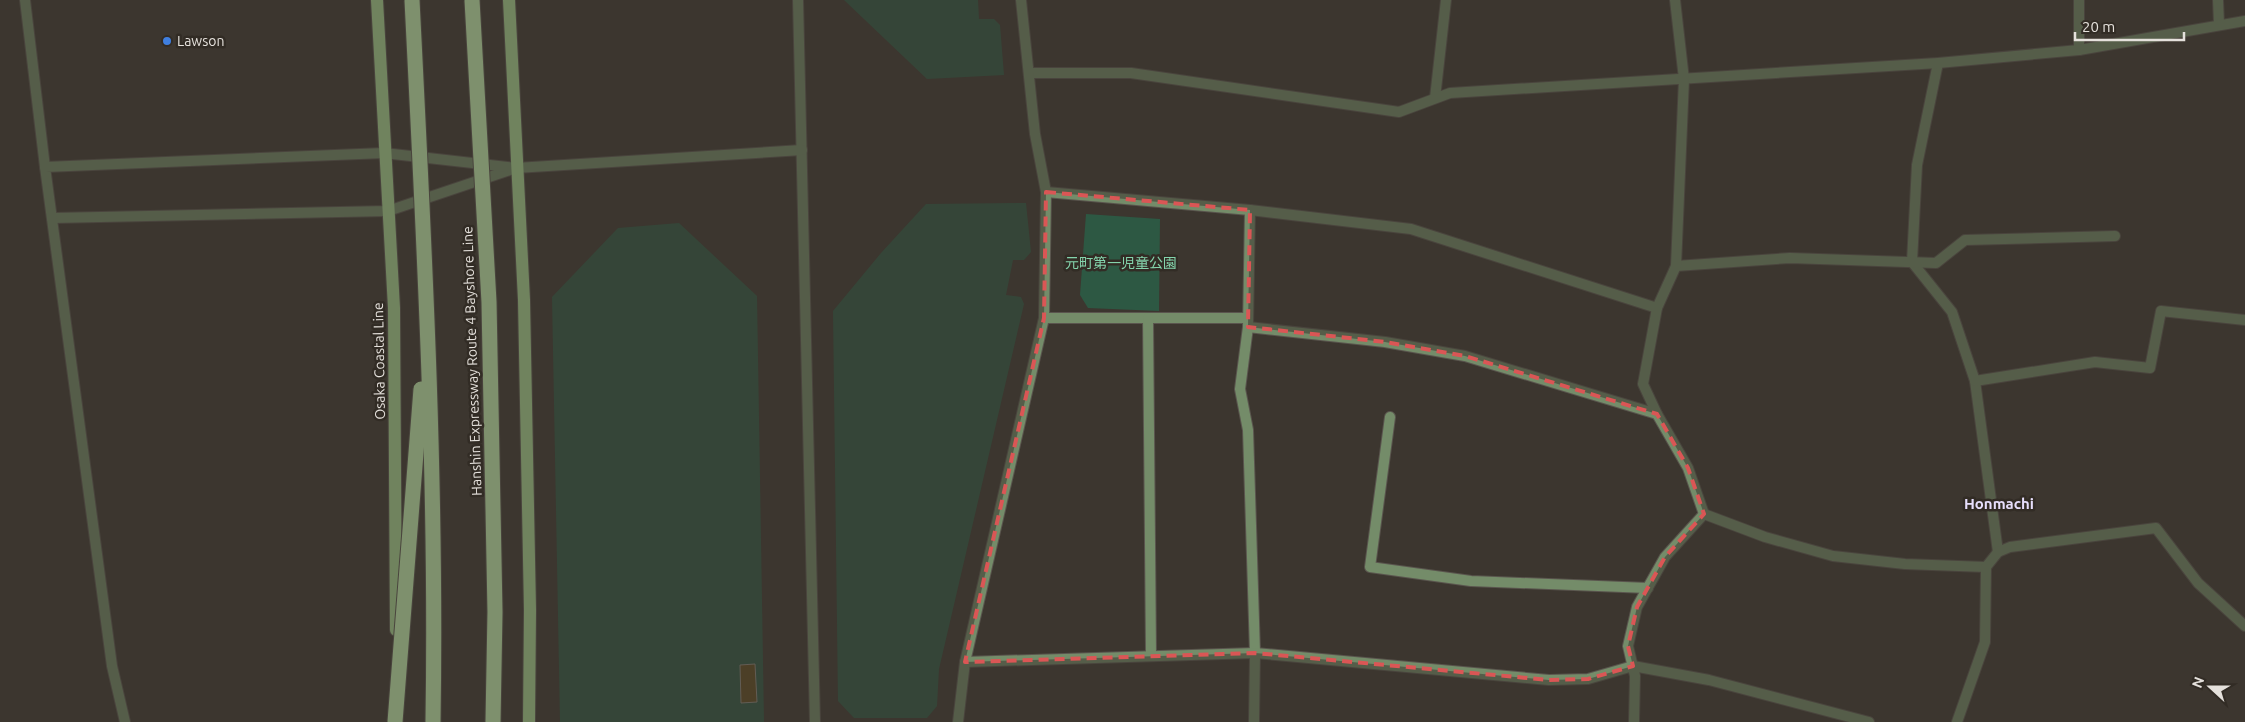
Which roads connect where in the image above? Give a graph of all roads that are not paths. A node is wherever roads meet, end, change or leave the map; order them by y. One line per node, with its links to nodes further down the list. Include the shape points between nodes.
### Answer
1 (25, 0): 21 (street)
2 (377, 0): 20 (main road, Osaka Coastal Line)
3 (412, 0): 30 (highway, bridge)
4 (472, 0): 51 (highway, Hanshin Expressway Route 4 Bayshore Line, bridge, via 489,302)
5 (509, 0): 22 (main road)
6 (798, 0): 19 (street)
7 (1021, 0): 16 (street)
8 (1446, 0): 18 (street)
9 (1675, 0): 17 (street)
10 (2079, 0): 14 (street)
11 (2218, 0): 13 (street)
12 (2245, 21): 13 (street)
13 (2219, 24): 14 (street)
14 (2079, 50): 15 (street)
15 (1938, 63): 17 (street); 28 (street, via 1917,165)
16 (1030, 73): 18 (street, via 1131,72 1399,112); 23 (street, via 1035,134)
17 (1684, 79): 18 (street, via 1450,93); 29 (street)
18 (1435, 98)
19 (802, 150): 22 (street); 53 (street)
20 (384, 153): 21 (street); 22 (street); 25 (main road, Osaka Coastal Line)
21 (45, 167): 26 (street)
22 (516, 168): 25 (street); 52 (main road, via 524,300)
23 (1046, 192): 24 (street); 32 (street)
24 (1250, 210): 31 (street, via 1411,229); 35 (street)
25 (388, 211): 26 (street); 49 (main road, Osaka Coastal Line, via 394,308)
26 (52, 218): 48 (street, via 112,666)
27 (2115, 236): 28 (street, via 1965,240 1936,263)
28 (1912, 262): 29 (street, via 1790,258); 36 (street, via 1952,312)
29 (1676, 266): 31 (street)
30 (427, 306): 49 (highway, bridge); 50 (highway, bridge, via 434,615)
31 (1657, 308): 37 (street, via 1643,384)
32 (1044, 318): 33 (street); 46 (street)
33 (1148, 318): 35 (street); 45 (street)
34 (2245, 320): 36 (street, via 2161,311 2150,368 2095,362)
35 (1248, 323): 37 (street, via 1465,356); 44 (street, via 1240,389 1248,430)
36 (1975, 380): 40 (street)
37 (1657, 414): 39 (street, via 1688,468)
38 (1390, 417): 42 (street, via 1370,567 1472,581)
39 (1704, 514): 41 (street, via 1833,556 1905,564); 42 (street, via 1665,557)
40 (1998, 552): 41 (street); 43 (street, via 2010,547 2156,528 2198,583)
41 (1986, 566): 58 (street, via 1985,642)
42 (1648, 588): 47 (street, via 1638,607 1628,646)
43 (2245, 626)
44 (1254, 653): 45 (street); 47 (street, via 1549,680 1588,679); 55 (street)
45 (1151, 656): 46 (street)
46 (965, 662): 54 (street)
47 (1633, 666): 56 (street); 57 (street, via 1709,680)
48 (125, 722)
49 (396, 722)
50 (433, 722)
51 (493, 722)
52 (529, 722)
53 (815, 722)
54 (958, 722)
55 (1254, 722)
56 (1634, 722)
57 (1869, 722)
58 (1957, 722)

